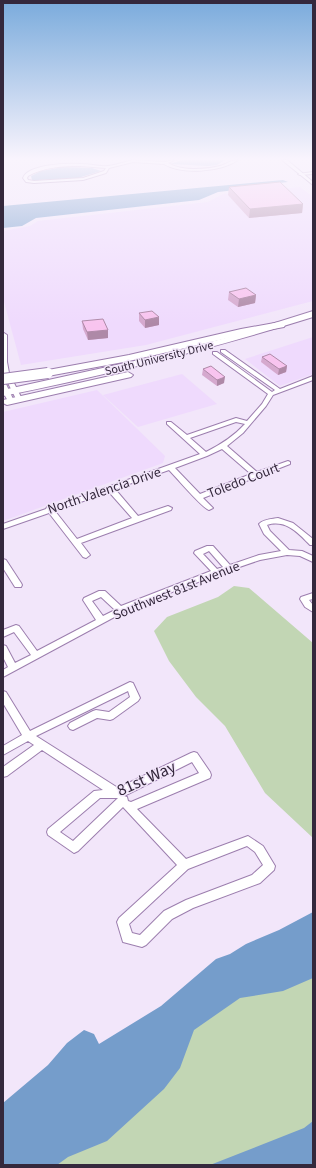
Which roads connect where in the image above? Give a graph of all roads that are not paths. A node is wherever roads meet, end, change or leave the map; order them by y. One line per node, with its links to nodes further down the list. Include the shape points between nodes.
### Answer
1 (313, 314): 3 (main road, South University Drive)
2 (313, 324): 6 (main road, South University Drive)
3 (280, 325): 7 (highway, bridge, via 129,358); 10 (main road, South University Drive, via 147,362)
4 (3, 327): 5 (street)
5 (3, 335): 10 (street)
6 (219, 352): 9 (street); 10 (main road, South University Drive, via 96,383)
7 (3, 379)
8 (312, 380): 9 (street)
9 (274, 392): 12 (street, North Valencia Drive)
10 (9, 395)
11 (169, 423): 13 (street)
12 (249, 423): 13 (street, via 236,420); 14 (street, North Valencia Drive)
13 (185, 438): 15 (street)
14 (223, 446): 15 (street, North Valencia Drive); 18 (street)
15 (205, 455): 17 (street, North Valencia Drive)
16 (288, 463): 18 (street, Toledo Court)
17 (170, 467): 19 (street, North Valencia Drive); 20 (street, Toledo Court)
18 (256, 474): 20 (street, Toledo Court)
19 (110, 488): 23 (street, North Valencia Drive); 24 (street)
20 (198, 497): 22 (street, Toledo Court)
21 (168, 508): 24 (street)
22 (209, 508)
23 (50, 509): 25 (street, North Valencia Drive); 26 (street)
24 (137, 519): 26 (street)
25 (3, 527)
26 (76, 542): 29 (street)
27 (313, 543): 28 (street, via 289,523 273,520 263,524 267,532)
28 (287, 552): 30 (street, Southwest 81st Avenue); 32 (street, Southwest 81st Avenue)
29 (86, 555)
30 (313, 559)
31 (4, 565): 34 (street)
32 (228, 568): 33 (street, Southwest 81st Avenue); 33 (street, via 210,548 198,553)
33 (216, 572): 37 (street, Southwest 81st Avenue)
34 (18, 585)
35 (313, 596): 36 (street, via 304,599)
36 (313, 609)
37 (120, 610): 38 (street, Southwest 81st Avenue); 38 (street, via 102,593 87,600)
38 (101, 620): 41 (street, Southwest 81st Avenue)
39 (3, 634): 41 (street, via 16,628)
40 (3, 648): 42 (street)
41 (36, 656): 42 (street, Southwest 81st Avenue)
42 (12, 668): 43 (street, Southwest 81st Avenue)
43 (3, 674)
44 (3, 695): 46 (street)
45 (73, 726): 46 (street, via 96,714 110,716 136,698 130,686)
46 (28, 736): 47 (street); 48 (street)
47 (42, 745): 49 (street); 50 (street)
48 (3, 751)
49 (3, 774)
50 (123, 800): 50 (street, 81st Way, via 74,848 52,832 98,794); 50 (street, 81st Way, via 194,756 206,775); 51 (street)
51 (184, 865): 51 (street, via 248,841 259,849 270,866 256,879 168,915 142,941 127,938 123,922)

